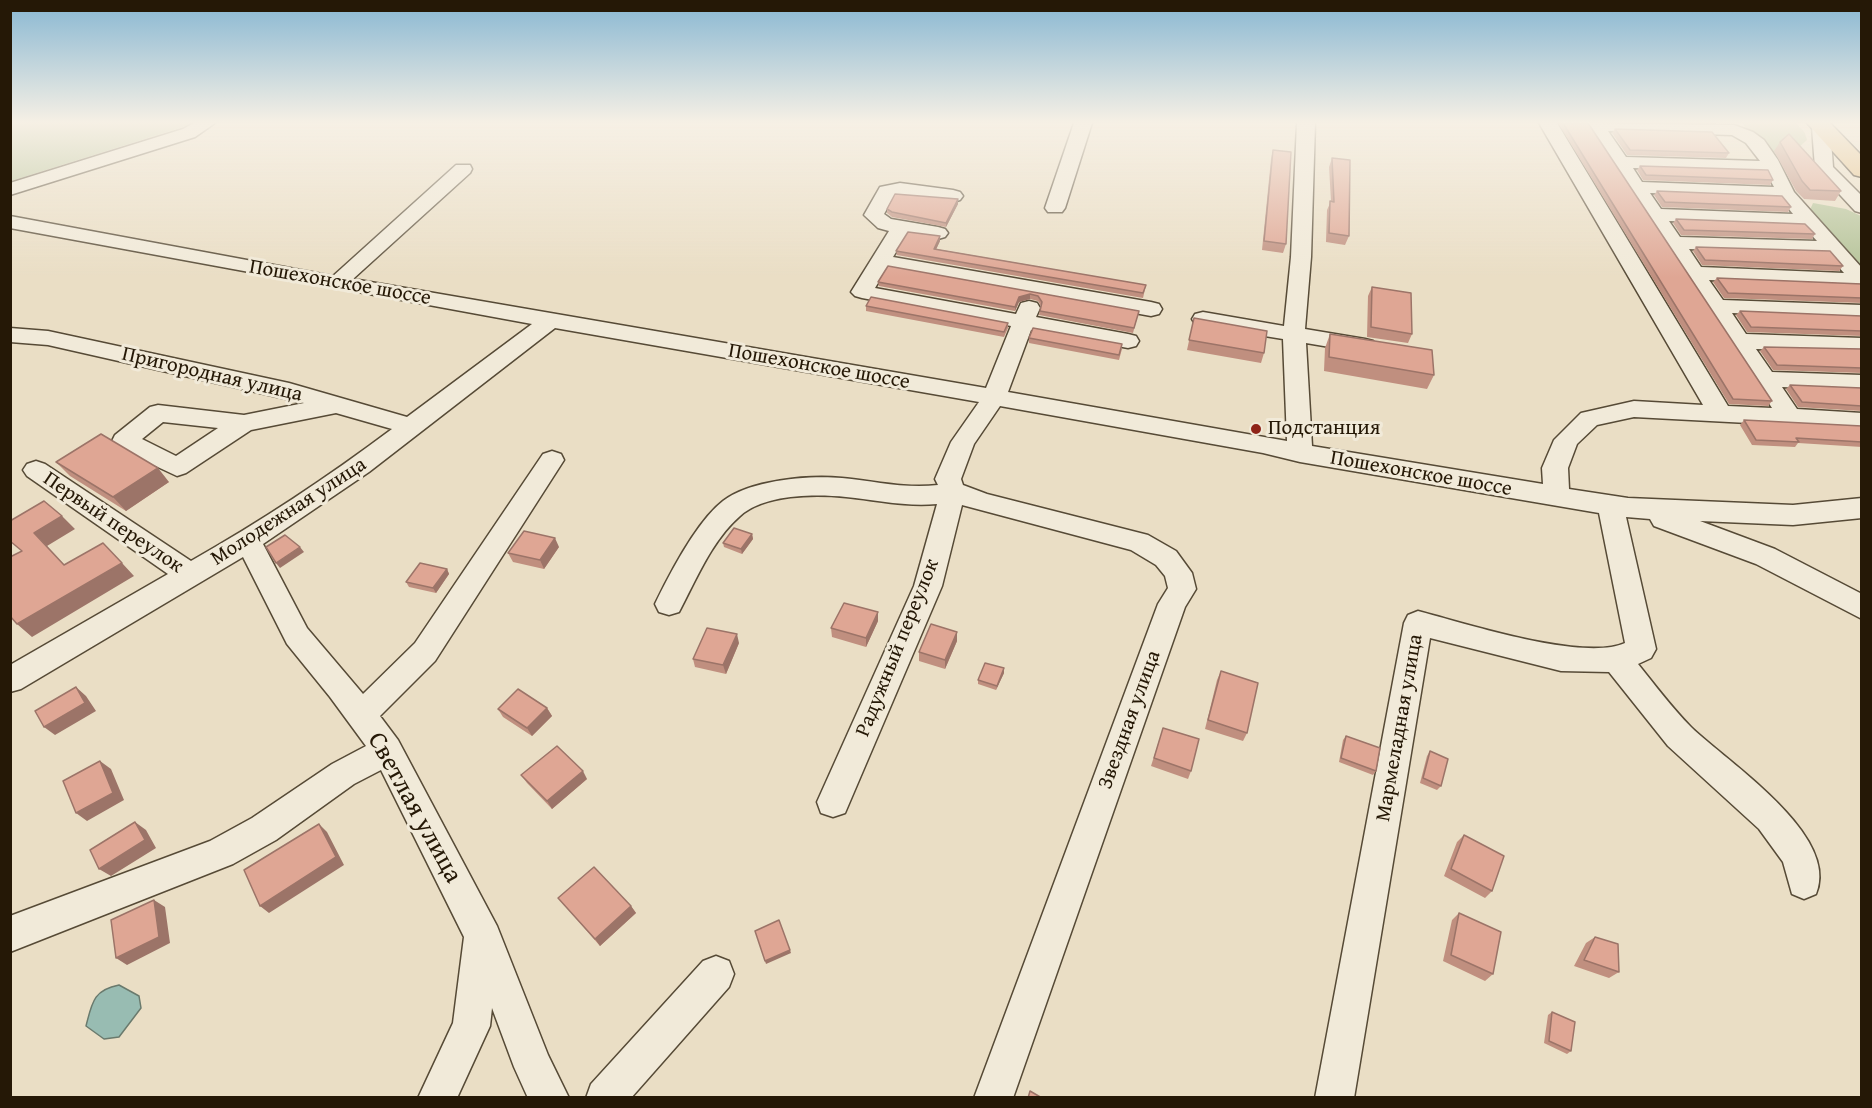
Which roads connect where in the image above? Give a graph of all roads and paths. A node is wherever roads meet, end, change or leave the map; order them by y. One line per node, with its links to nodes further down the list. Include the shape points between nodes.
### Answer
1 (62, 175): 10 (street)
2 (457, 175): 26 (street)
3 (1066, 175): 14 (street)
4 (1304, 175): 33 (street)
5 (1608, 175): 43 (street)
6 (1624, 175): 9 (street)
7 (1778, 175): 11 (street)
8 (1831, 175): 13 (street)
9 (1638, 187): 11 (street); 15 (street)
10 (10, 189)
11 (1785, 193): 16 (street)
12 (953, 196): 18 (street, via 887,191 874,215 885,224)
13 (1862, 207)
14 (1055, 208)
15 (1656, 215): 16 (street); 20 (street)
16 (1809, 220): 21 (street)
17 (10, 222): 26 (street, Пошехонское шоссе)
18 (901, 227): 19 (street); 22 (street)
19 (938, 233)
20 (1674, 243): 21 (street); 23 (street)
21 (1834, 248): 24 (street)
22 (882, 261): 25 (street); 32 (street, via 862,292)
23 (1695, 273): 24 (street); 27 (street)
24 (1861, 280)
25 (1036, 282): 28 (street); 32 (street, Радужный переулок)
26 (337, 283): 30 (street, Пошехонское шоссе)
27 (1716, 306): 29 (street); 36 (street)
28 (1151, 309)
29 (1862, 312)
30 (551, 320): 41 (street, Пошехонское шоссе); 47 (street, Молодежная улица)
31 (1203, 320): 33 (street)
32 (1022, 322): 35 (street); 41 (street, Радужный переулок)
33 (1294, 334): 38 (street); 48 (street)
34 (10, 335): 42 (street, Пригородная улица, via 48,338)
35 (1128, 341)
36 (1739, 341): 37 (street); 39 (street)
37 (1862, 345)
38 (1381, 348)
39 (1764, 379): 40 (street); 44 (street)
40 (1862, 383)
41 (994, 398): 48 (street, Пошехонское шоссе); 51 (street, Радужный переулок, via 963,442 948,479)
42 (339, 405): 46 (street); 47 (street, Пригородная улица)
43 (1720, 413): 44 (street); 52 (street, via 1634,410 1589,419 1566,440 1555,468)
44 (1790, 417): 45 (street)
45 (1862, 421)
46 (244, 423)
47 (412, 427): 55 (street, Молодежная улица)
48 (1300, 453): 52 (street, Пошехонское шоссе)
49 (552, 460): 61 (street, via 425,651)
50 (36, 470): 56 (street, Первый переулок)
51 (953, 490): 57 (street, via 936,496 816,488 751,498 726,516 676,586); 63 (street, Радужный переулок, via 928,586); 71 (street, Звездная улица, via 982,502 1138,542 1166,558 1178,573 1182,589 1172,604)
52 (1557, 496): 53 (street, Пошехонское шоссе)
53 (1619, 506): 54 (street, via 1793,515); 58 (street, via 1756,551); 59 (street, via 1641,649)
54 (1862, 508)
55 (248, 541): 56 (street, Молодежная улица); 61 (street, Светлая улица, via 297,636)
56 (190, 575): 60 (street, Молодежная улица)
57 (669, 604)
58 (1862, 608)
59 (1617, 660): 64 (street, via 1679,736 1771,818 1799,856); 72 (street, Мармеладная улица, via 1561,659 1418,623)
60 (10, 680)
61 (361, 715): 62 (street, Светлая улица)
62 (387, 750): 65 (street, via 221,853); 66 (street, Светлая улица)
63 (833, 802)
64 (1804, 882)
65 (10, 934)
66 (482, 935): 68 (street, via 471,1026); 69 (street, via 533,1067)
67 (716, 974): 70 (street)
68 (437, 1098)
69 (550, 1098)
70 (605, 1098)
71 (993, 1098)
72 (1334, 1098)

